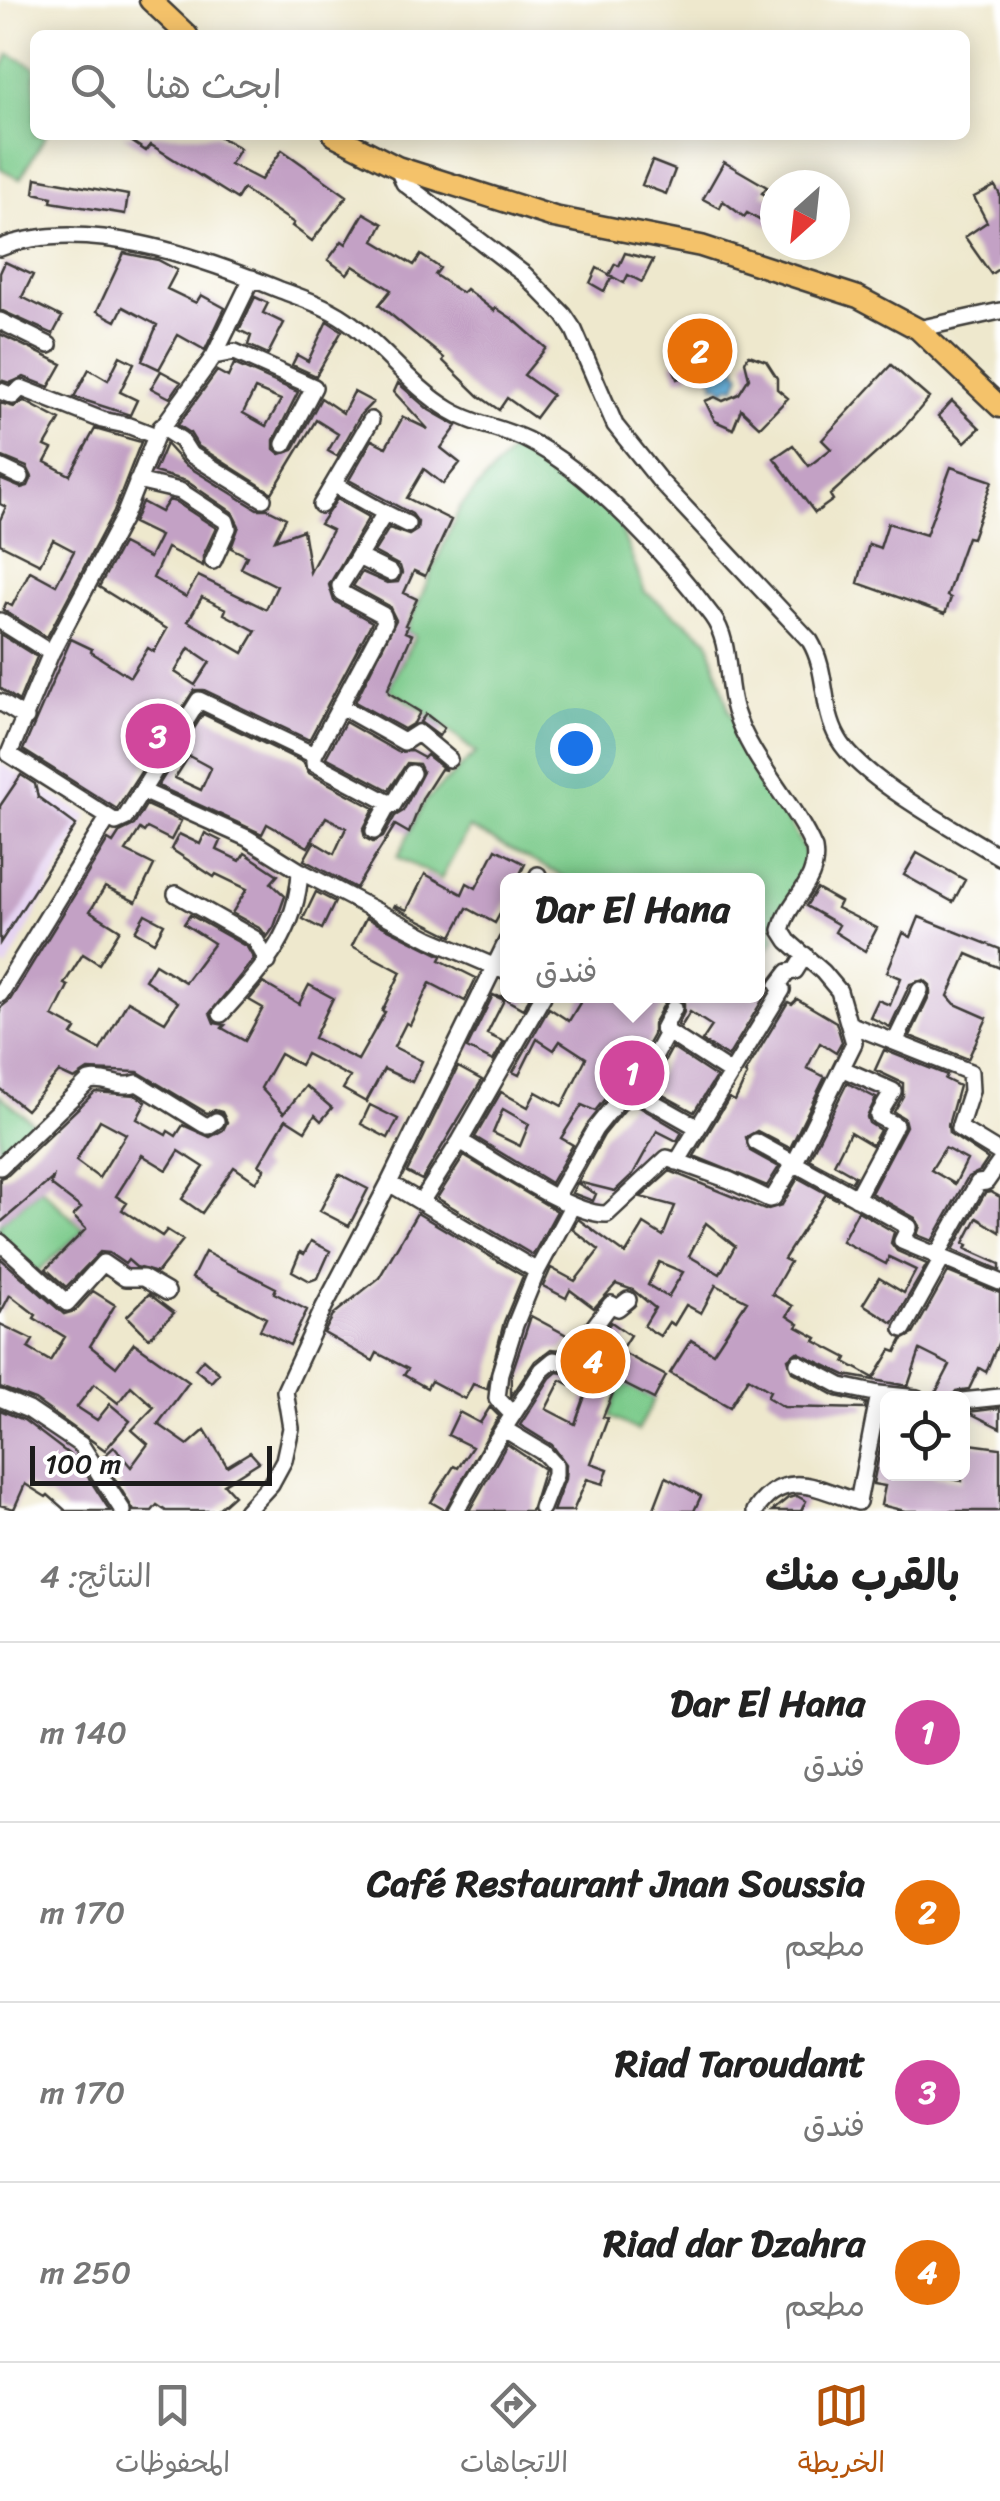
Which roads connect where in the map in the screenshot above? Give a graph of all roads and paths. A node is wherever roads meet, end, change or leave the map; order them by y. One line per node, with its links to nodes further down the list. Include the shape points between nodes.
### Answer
1 (150, 0): 2 (main road)
2 (182, 30)
3 (344, 140): 4 (main road)
4 (397, 167): 9 (main road, via 554,217 774,267 858,297); 40 (street, via 404,183 525,276 564,315 615,425 810,641 836,736 854,760)
5 (0, 248): 6 (street, via 49,236 108,239)
6 (252, 278): 11 (street); 43 (street, via 328,308 448,409 554,456 690,588 718,626 742,727 814,849 812,874 781,930)
7 (1000, 311): 9 (street)
8 (0, 321): 10 (street)
9 (918, 329): 13 (main road)
10 (49, 346)
11 (214, 356): 15 (street); 16 (street, via 235,352 314,387)
12 (0, 391): 15 (street, via 14,396 21,388 102,420)
13 (1000, 407)
14 (372, 420): 20 (street)
15 (158, 432): 19 (street); 21 (street, via 181,440 190,454)
16 (284, 444)
17 (0, 467): 18 (street)
18 (20, 477)
19 (137, 480): 26 (street, via 180,491 226,521); 29 (street)
20 (334, 485): 22 (street); 23 (street)
21 (264, 499)
22 (322, 506)
23 (385, 513): 24 (street); 25 (street)
24 (407, 524)
25 (358, 557): 27 (street); 31 (street, via 340,590 385,622)
26 (213, 561)
27 (391, 574)
28 (0, 620): 29 (street)
29 (51, 653): 32 (street)
30 (0, 702): 32 (street)
31 (340, 706): 33 (street); 34 (street, via 404,742 418,734)
32 (26, 718): 38 (street, via 9,754)
33 (314, 755): 36 (street, via 200,700); 37 (street, via 314,762)
34 (448, 759)
35 (412, 774): 37 (street)
36 (142, 791): 38 (street, via 125,818); 41 (street, via 246,838)
37 (390, 802): 39 (street)
38 (108, 818): 48 (street)
39 (374, 830)
40 (1000, 858)
41 (300, 871): 44 (street, via 299,901); 45 (street)
42 (176, 894): 44 (street, via 255,939)
43 (805, 955): 52 (street, via 839,992); 56 (street, via 778,985 782,990)
44 (268, 962): 51 (street)
45 (500, 970)
46 (500, 972): 67 (street)
47 (920, 990): 54 (street)
48 (0, 994)
49 (538, 1003): 60 (street)
50 (674, 1008): 53 (street)
51 (220, 1014)
52 (850, 1024): 54 (street); 55 (street, via 854,1043)
53 (667, 1033): 56 (street); 57 (street)
54 (895, 1042): 62 (street, via 970,1072 959,1128)
55 (843, 1069): 64 (street); 69 (street, via 893,1090 878,1116 895,1126)
56 (731, 1073): 59 (street)
57 (635, 1092): 59 (street); 68 (street, via 628,1088 595,1129)
58 (216, 1121): 66 (street, via 204,1124 137,1083 123,1088 89,1081)
59 (697, 1127): 63 (street)
60 (460, 1141): 68 (street); 70 (street)
61 (756, 1142): 64 (street)
62 (1000, 1154)
63 (678, 1162): 64 (street, via 769,1199); 71 (street, via 667,1158 606,1214)
64 (795, 1162): 69 (street)
65 (1000, 1162): 73 (street, via 978,1183)
66 (0, 1167)
67 (388, 1183): 70 (street); 87 (street, via 285,1391 292,1428 279,1472)
68 (556, 1197): 71 (street)
69 (856, 1198): 73 (street, via 909,1227 902,1241)
70 (420, 1202): 74 (street)
71 (572, 1206): 74 (street)
72 (0, 1242): 76 (street, via 67,1303 103,1263)
73 (939, 1258): 75 (street); 78 (street)
74 (537, 1271): 84 (street, via 497,1386)
75 (1000, 1282)
76 (167, 1292)
77 (628, 1300): 84 (street, via 618,1308 611,1304 568,1362 545,1366)
78 (904, 1329)
79 (798, 1363): 80 (street, via 840,1386)
80 (879, 1394): 89 (street, via 858,1502 800,1483 768,1494)
81 (1000, 1397): 83 (street)
82 (0, 1398): 86 (street, via 81,1445)
83 (970, 1400)
84 (509, 1422): 85 (street, via 556,1465); 88 (street)
85 (542, 1508)
86 (123, 1511)
87 (246, 1511)
88 (456, 1511)
89 (755, 1511)

